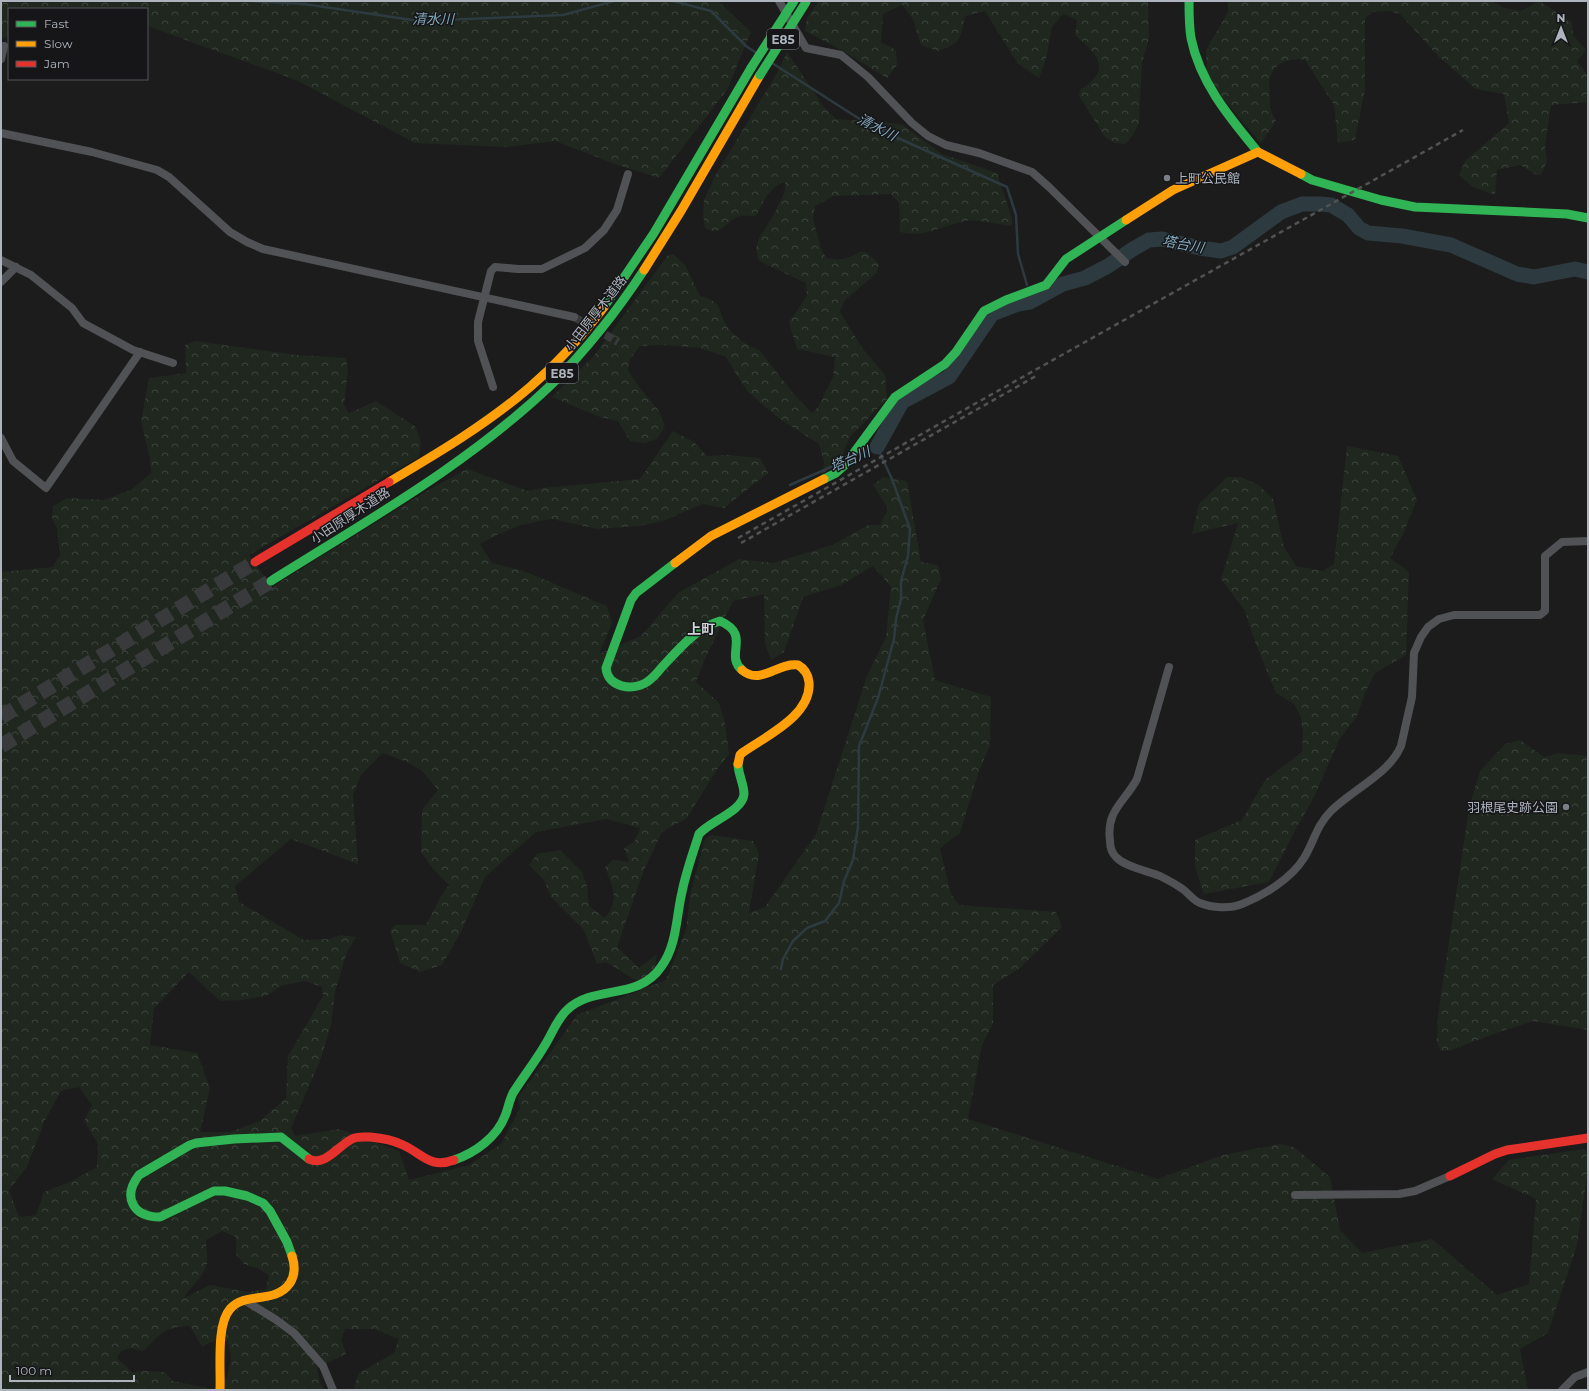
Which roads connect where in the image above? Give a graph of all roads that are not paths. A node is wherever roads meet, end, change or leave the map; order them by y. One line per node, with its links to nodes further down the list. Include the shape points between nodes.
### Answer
1 (779, 1): 11 (street, via 806,48 841,55 890,98 912,123 946,146 979,153 1032,172)
2 (794, 1): 23 (main road, 小田原厚木道路 / E85, bridge, via 751,68 664,219 635,264 578,340 521,395 462,437)
3 (1189, 1): 8 (main road, via 1191,39 1205,80 1220,105)
4 (806, 2): 24 (main road, 小田原厚木道路 / E85, bridge, via 645,269 586,348 530,404 476,447)
5 (4, 46): 6 (street)
6 (1, 59)
7 (1, 132): 16 (street, via 92,152 157,170 170,177 230,232 263,249)
8 (1258, 152): 10 (main road, via 1312,180 1415,207 1567,214); 11 (main road, via 1173,190)
9 (628, 174): 16 (street, via 617,210 604,230 585,248 542,269 495,267 491,271)
10 (1588, 218)
11 (1101, 237): 13 (street); 29 (main road, via 1066,258 1046,285 984,311 945,364 895,397 845,465 836,473 711,536 633,596 606,668 607,678 614,684 627,687 646,683 673,655 708,625 720,621 736,631 736,661 742,671 760,676 783,665 796,665 804,669 808,676 808,695 787,724 742,752 738,758 744,791 742,803 699,834 680,900 673,941 658,973 630,990 583,1000 568,1010 513,1094 504,1119 491,1138 480,1147 441,1163 427,1161 400,1144 364,1137 351,1139 331,1156 320,1161 306,1158 281,1137 234,1139 190,1145 134,1179 130,1189 132,1203 138,1212 150,1218 160,1217 214,1191 253,1198 268,1208 292,1253 295,1272 289,1284 275,1295)
12 (1, 260): 14 (street)
13 (1125, 262)
14 (16, 267): 15 (street); 18 (street, via 31,275 72,308 83,323)
15 (1, 282)
16 (484, 297): 17 (street); 20 (street, via 478,322 478,341)
17 (574, 317)
18 (140, 352): 19 (street); 21 (street, via 46,488 13,460)
19 (173, 363)
20 (493, 387)
21 (1, 438)
22 (1588, 541): 25 (street, via 1562,542 1546,556 1545,611 1540,615 1454,615 1439,619 1428,627 1414,653 1412,697 1398,753 1386,768 1348,795 1330,812 1316,831 1305,857 1293,872 1281,883 1242,904 1231,907 1199,903 1162,877 1123,862 1112,850 1111,818 1137,780)
23 (255, 562)
24 (271, 581)
25 (1169, 667)
26 (1588, 1138): 27 (main road, via 1501,1152)
27 (1450, 1176): 28 (street, via 1415,1191 1399,1194)
28 (1295, 1195)
29 (244, 1300): 31 (main road, via 226,1314); 32 (street, via 294,1333 323,1366)
30 (1588, 1372): 33 (street, via 1575,1377)
31 (220, 1390)
32 (332, 1390)
33 (1562, 1390)

